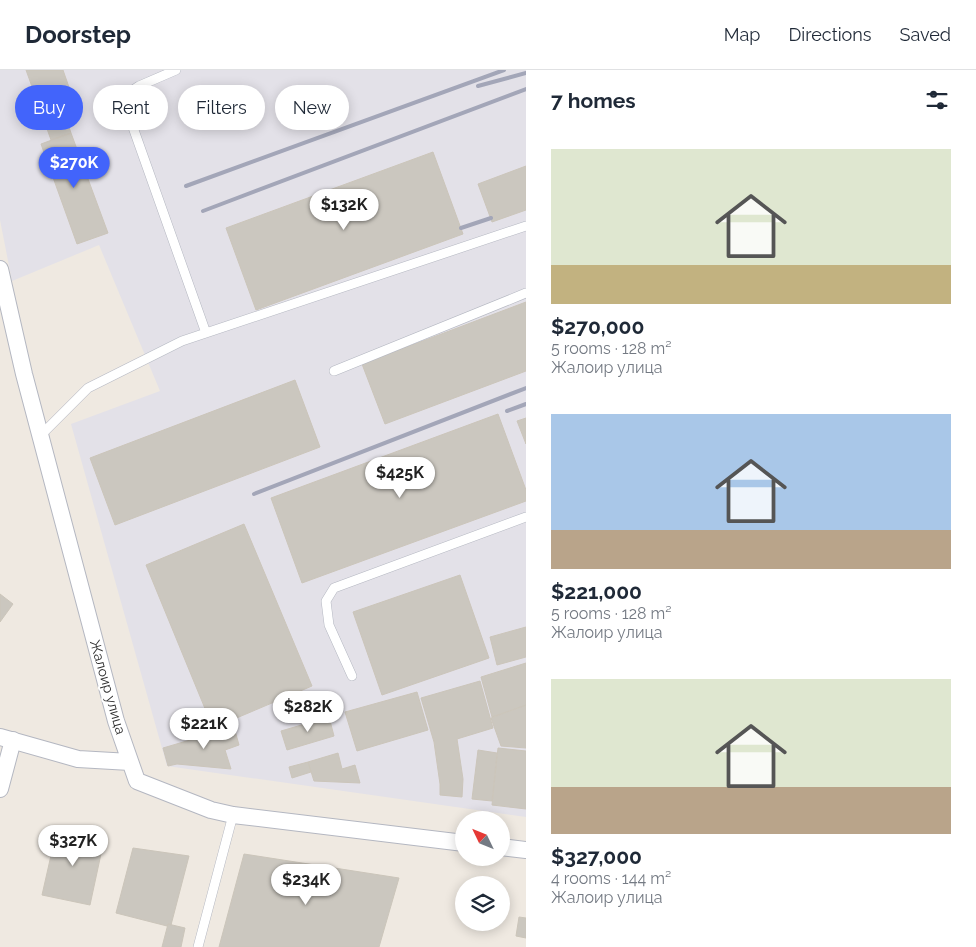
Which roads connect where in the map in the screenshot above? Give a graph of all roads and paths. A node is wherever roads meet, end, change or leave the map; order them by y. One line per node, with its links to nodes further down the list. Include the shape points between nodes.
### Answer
1 (176, 70): 5 (lane, via 139,86 124,102)
2 (526, 226): 5 (lane)
3 (1, 275): 7 (street, Жалоир улица)
4 (526, 293): 6 (lane)
5 (206, 333): 7 (lane, via 182,341 88,388)
6 (334, 371)
7 (41, 435): 11 (street, Жалоир улица, via 116,721)
8 (526, 517): 9 (lane, via 334,588 326,602 329,625)
9 (352, 676)
10 (7, 738): 11 (street, via 78,759); 12 (street)
11 (130, 762): 13 (street, Жалоир улица, via 137,782)
12 (0, 790)
13 (233, 815): 14 (street, Жалоир улица); 17 (lane)
14 (455, 842)
15 (510, 848): 16 (street)
16 (526, 850)
17 (198, 947)

